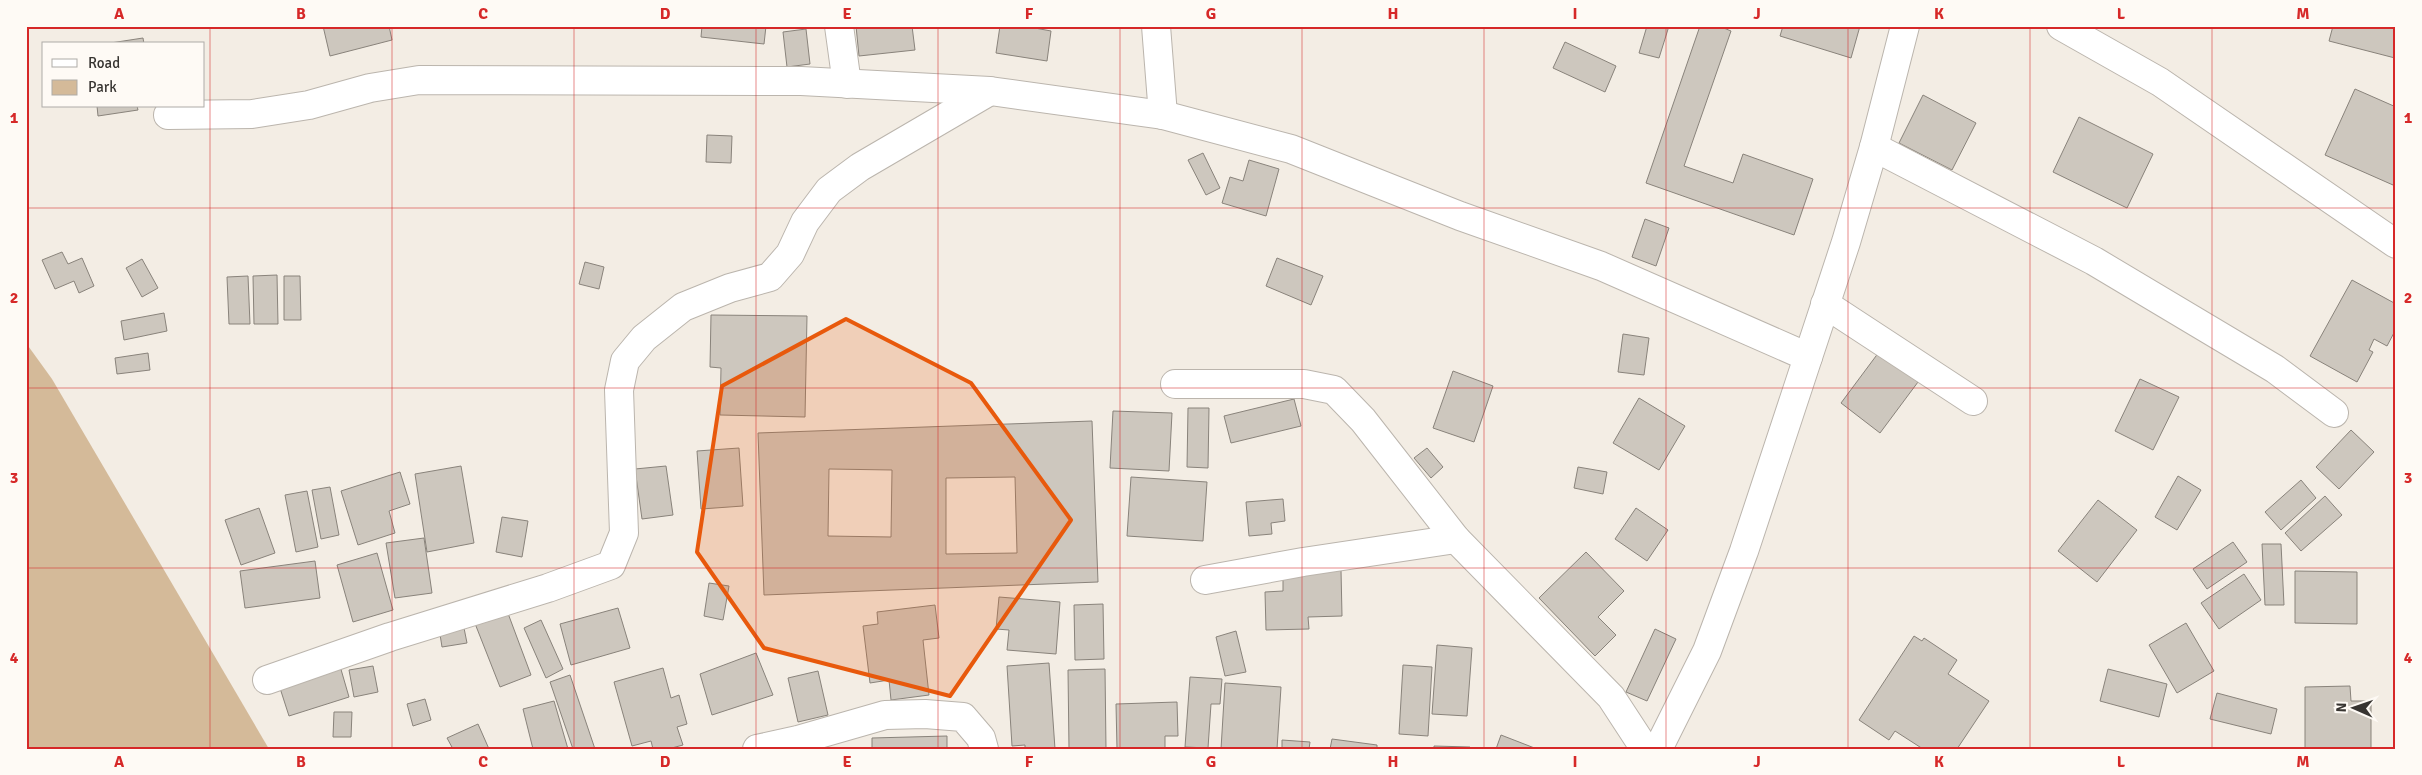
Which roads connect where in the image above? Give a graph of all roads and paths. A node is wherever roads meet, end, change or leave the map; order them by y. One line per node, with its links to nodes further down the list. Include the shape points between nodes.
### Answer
1 (839, 26): 5 (street)
2 (1156, 26): 8 (street)
3 (1905, 26): 9 (street)
4 (2061, 26): 10 (street, via 2160,82)
5 (848, 84): 6 (street); 7 (street, via 801,81 419,80 370,88 309,105 252,114)
6 (990, 91): 8 (street); 18 (street, via 860,167 829,190 805,222 790,254 770,277 730,288 683,307 644,338 625,361 619,390 624,533 611,566)
7 (168, 115)
8 (1163, 115): 12 (street, via 1291,149 1460,216 1602,266)
9 (1874, 147): 11 (street); 15 (street, via 2094,261 2275,369)
10 (2396, 244)
11 (1825, 304): 12 (street); 14 (street)
12 (1808, 357): 22 (street, via 1708,651)
13 (1175, 384): 16 (street, via 1304,384 1334,390 1363,420)
14 (1974, 401)
15 (2334, 413)
16 (1456, 539): 17 (street); 21 (street, via 1611,697)
17 (1205, 580)
18 (267, 680)
19 (757, 749): 20 (street, via 885,715 925,714 963,717 981,738)
20 (984, 749)
21 (1645, 749)
22 (1658, 749)

